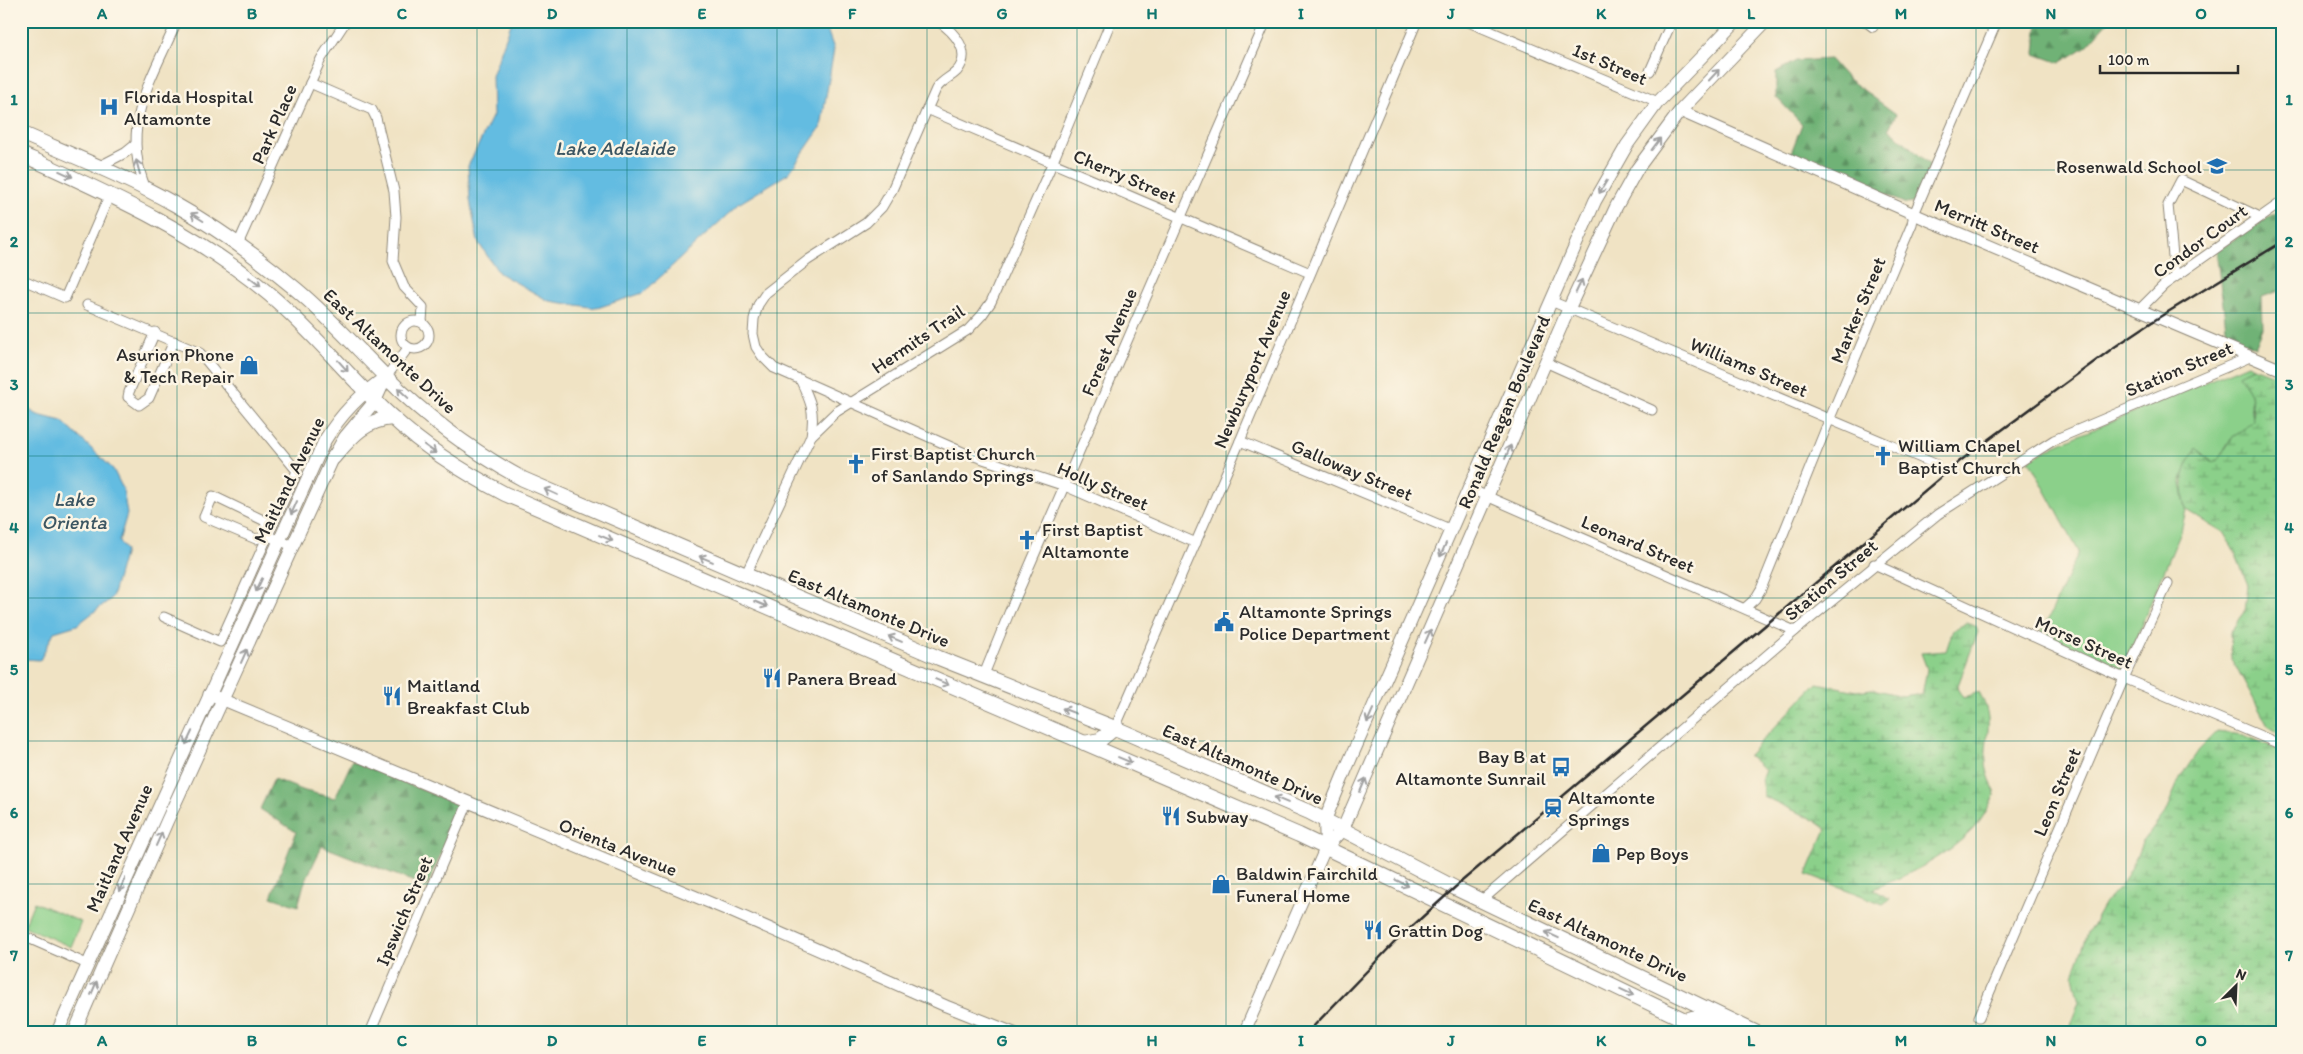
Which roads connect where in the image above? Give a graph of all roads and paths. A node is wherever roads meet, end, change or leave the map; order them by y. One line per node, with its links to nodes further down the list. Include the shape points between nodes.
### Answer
1 (177, 21): 20 (street, via 139,109)
2 (346, 21): 15 (street, Park Place, via 321,59)
3 (938, 21): 17 (street, via 959,40 963,53 961,65 955,73 942,80)
4 (1111, 21): 22 (street, Hermits Trail)
5 (1266, 21): 28 (street, Forest Avenue)
6 (1418, 21): 34 (street, Newburyport Avenue)
7 (1466, 21): 16 (street, 1st Street)
8 (1672, 21): 14 (street)
9 (1766, 21): 18 (main road, Ronald Reagan Boulevard, one-way to 9)
10 (1865, 21): 13 (street)
11 (1996, 21): 27 (street, Marker Street)
12 (1730, 23): 16 (main road, Ronald Reagan Boulevard)
13 (1873, 27)
14 (1650, 70)
15 (310, 83): 31 (street, Park Place); 41 (street, via 372,110 376,118 394,191 393,261 404,287 423,307)
16 (1658, 102): 18 (main road); 37 (main road, Ronald Reagan Boulevard, one-way to 37, via 1595,201)
17 (927, 109): 22 (street, Cherry Street); 49 (street, Holly Street, via 882,207 866,223 808,260 766,293 758,305 753,334 756,347 774,368)
18 (1680, 110): 27 (street, Merritt Street); 39 (main road, Ronald Reagan Boulevard, one-way to 18, via 1636,169)
19 (21, 133): 23 (main road, East Altamonte Drive)
20 (134, 145): 23 (street); 24 (street, one-way to 20, via 137,166)
21 (21, 154): 25 (main road, East Altamonte Drive, one-way to 25)
22 (1052, 164): 28 (street, Cherry Street); 51 (street, Hermits Trail, via 991,302 982,315 968,330)
23 (98, 167): 24 (main road, East Altamonte Drive)
24 (146, 189): 31 (main road, East Altamonte Drive, one-way to 24)
25 (110, 194): 30 (main road, East Altamonte Drive); 36 (street, via 65,298)
26 (2282, 202): 29 (street, Condor Court)
27 (1914, 214): 40 (street, Merritt Street); 54 (street, Marker Street)
28 (1181, 217): 34 (street, Cherry Street); 59 (street, Forest Avenue)
29 (2260, 217): 35 (street, Condor Court); 35 (street, via 2181,180 2168,205)
30 (201, 243): 31 (main road, via 217,246); 32 (main road, East Altamonte Drive)
31 (238, 244): 33 (main road, East Altamonte Drive)
32 (225, 260): 33 (main road); 50 (main road, East Altamonte Drive, one-way to 50, via 290,312)
33 (262, 261): 48 (main road, East Altamonte Drive, via 313,304)
34 (1310, 273): 56 (street, Newburyport Avenue)
35 (2175, 277): 40 (street, Condor Court)
36 (21, 279)
37 (1551, 301): 39 (street, Williams Street); 60 (main road, Ronald Reagan Boulevard)
38 (87, 305): 42 (street)
39 (1569, 308): 46 (main road, Ronald Reagan Boulevard); 54 (street, Williams Street)
40 (2139, 310): 45 (street, Merritt Street)
41 (422, 322): 44 (street, via 410,322 402,329 401,340); 44 (street, via 429,331 428,342 419,349)
42 (155, 332): 43 (street); 43 (street, via 129,392 128,397 139,405 149,398)
43 (174, 341): 65 (street, via 200,353 297,471)
44 (408, 348): 48 (street)
45 (2250, 357): 47 (street, Merritt Street); 68 (street, Station Street, via 2042,447 1938,514)
46 (1546, 362): 52 (street); 61 (main road, Ronald Reagan Boulevard, one-way to 46)
47 (2282, 370)
48 (386, 377): 50 (main road, Maitland Avenue); 62 (main road, East Altamonte Drive, one-way to 48, via 537,486 490,460 434,420)
49 (800, 379): 51 (street, Holly Street); 55 (street, via 814,415)
50 (370, 396): 53 (main road, East Altamonte Drive); 57 (main road, Maitland Avenue); 65 (main road, Maitland Avenue, one-way to 65, via 338,419)
51 (853, 402): 55 (street, Hermits Trail, via 825,421); 59 (street, Holly Street, via 965,453)
52 (1652, 410)
53 (392, 418): 57 (main road, via 377,419 366,426 352,436); 63 (main road, East Altamonte Drive, one-way to 63, via 477,479)
54 (1830, 418): 58 (street, Williams Street); 74 (street, Marker Street, via 1761,589)
55 (811, 436): 69 (street, Hermits Trail)
56 (1240, 441): 64 (street, Galloway Street); 66 (street, Newburyport Avenue)
57 (333, 458): 67 (main road, Maitland Avenue)
58 (1935, 464)
59 (1065, 486): 66 (street, Holly Street); 79 (street, Forest Avenue)
60 (1468, 488): 61 (street, Leonard Street); 64 (main road, Ronald Reagan Boulevard)
61 (1489, 497): 74 (street, Leonard Street); 88 (main road, Ronald Reagan Boulevard, one-way to 61)
62 (612, 518): 63 (main road, via 595,521); 69 (main road, East Altamonte Drive, one-way to 62)
63 (587, 530): 71 (main road, East Altamonte Drive, one-way to 71)
64 (1452, 530): 87 (main road, Ronald Reagan Boulevard, one-way to 87)
65 (274, 539): 65 (street, via 265,522 213,496 204,517 256,539); 67 (street); 75 (street, via 220,642); 81 (main road, Maitland Avenue, one-way to 81)
66 (1196, 543): 83 (street, Newburyport Avenue)
67 (294, 546): 82 (main road, Maitland Avenue, one-way to 67)
68 (1874, 564): 76 (street, Station Street); 80 (street, Morse Street)
69 (746, 576): 71 (main road); 72 (main road, East Altamonte Drive)
70 (2168, 583): 80 (street, Leon Street)
71 (716, 585): 73 (main road, East Altamonte Drive)
72 (767, 585): 73 (main road, via 752,585); 77 (main road, East Altamonte Drive, one-way to 72)
73 (735, 593): 78 (main road, East Altamonte Drive, one-way to 78)
74 (1745, 608): 76 (street, Leonard Street)
75 (164, 617)
76 (1794, 631): 90 (street, Station Street)
77 (939, 658): 78 (main road, via 922,659); 79 (main road, East Altamonte Drive)
78 (907, 666): 84 (main road, East Altamonte Drive, one-way to 84)
79 (984, 677): 83 (main road, East Altamonte Drive, one-way to 79)
80 (2124, 678): 85 (street, Morse Street); 99 (street, Leon Street)
81 (209, 694): 82 (street, Orienta Avenue); 91 (main road, Maitland Avenue, one-way to 91)
82 (224, 700): 86 (street, Orienta Avenue); 92 (main road, Maitland Avenue, one-way to 82)
83 (1114, 728): 84 (main road, via 1100,740); 87 (main road, East Altamonte Drive, one-way to 83)
84 (1084, 742): 89 (main road, East Altamonte Drive, one-way to 89)
85 (2282, 745)
86 (468, 803): 103 (street, Ipswich Street); 104 (street, Orienta Avenue)
87 (1325, 820): 88 (main road, East Altamonte Drive); 89 (main road, Ronald Reagan Boulevard)
88 (1343, 829): 89 (main road, Ronald Reagan Boulevard); 90 (main road, East Altamonte Drive)
89 (1326, 847): 95 (main road, East Altamonte Drive, one-way to 95); 105 (street, Ronald Reagan Boulevard)
90 (1481, 901): 94 (main road, East Altamonte Drive, one-way to 90)
91 (109, 916): 92 (street); 96 (main road, Maitland Avenue)
92 (122, 922): 102 (main road, Maitland Avenue, one-way to 92)
93 (21, 935): 96 (street)
94 (1585, 951): 95 (main road); 97 (main road, East Altamonte Drive)
95 (1553, 958): 98 (main road, East Altamonte Drive)
96 (87, 964): 101 (main road, Maitland Avenue)
97 (1628, 971): 98 (main road); 108 (main road, East Altamonte Drive)
98 (1593, 977): 100 (main road, East Altamonte Drive, one-way to 100)
99 (1979, 1016)
100 (1686, 1020): 106 (main road, East Altamonte Drive); 107 (main road, via 1704,1018)
101 (57, 1033)
102 (74, 1033)
103 (370, 1033)
104 (1014, 1033)
105 (1244, 1033)
106 (1712, 1033)
107 (1734, 1033)
108 (1756, 1033)

